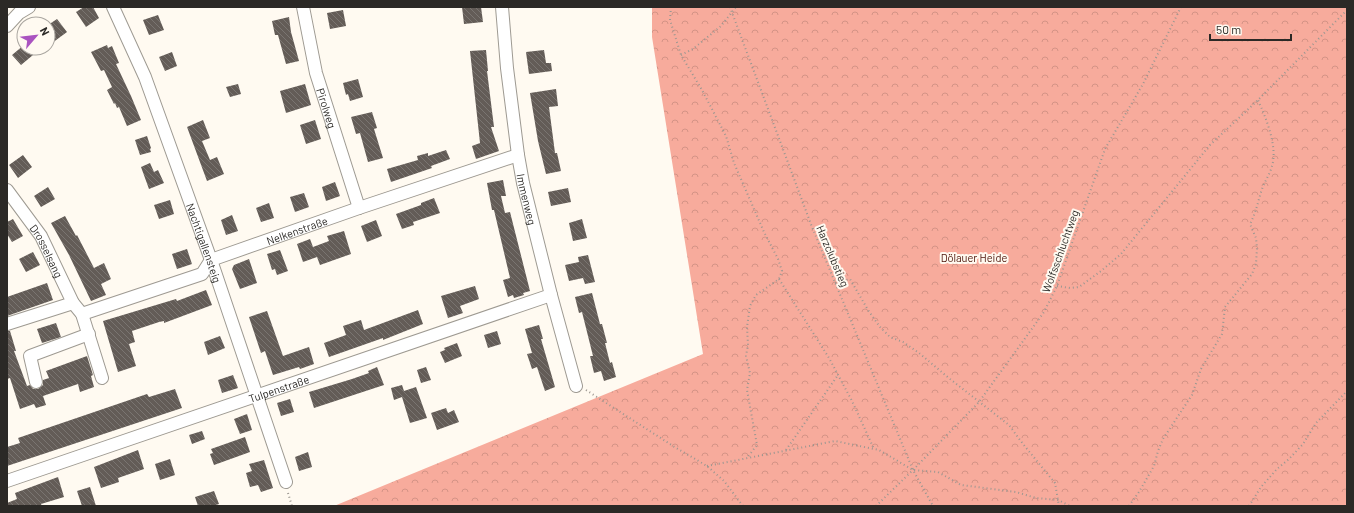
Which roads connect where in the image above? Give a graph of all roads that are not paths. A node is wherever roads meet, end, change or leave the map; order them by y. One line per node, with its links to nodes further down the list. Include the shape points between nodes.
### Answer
1 (29, 7): 5 (street)
2 (114, 7): 9 (street, Nachtigallensteig, via 145,77)
3 (303, 7): 8 (street, Pirolweg, via 316,74)
4 (502, 7): 6 (street, Immenweg)
5 (7, 26)
6 (518, 155): 8 (street, Nelkenstraße); 10 (street, Immenweg)
7 (7, 190): 11 (street, Drosselsang, via 41,236)
8 (359, 208): 9 (street, Nelkenstraße)
9 (211, 260): 12 (street, via 202,274); 18 (street, Nachtigallensteig)
10 (551, 295): 17 (street, Immenweg); 18 (street, Tulpenstraße)
11 (73, 303): 12 (street, Drosselsang); 13 (street)
12 (82, 314): 14 (street, Drosselsang)
13 (7, 324)
14 (89, 334): 15 (street, Drosselsang); 16 (street, via 30,356)
15 (102, 378)
16 (36, 382)
17 (576, 386)
18 (256, 396): 19 (street, Tulpenstraße); 20 (street, Nachtigallensteig)
19 (7, 481)
20 (286, 482)

